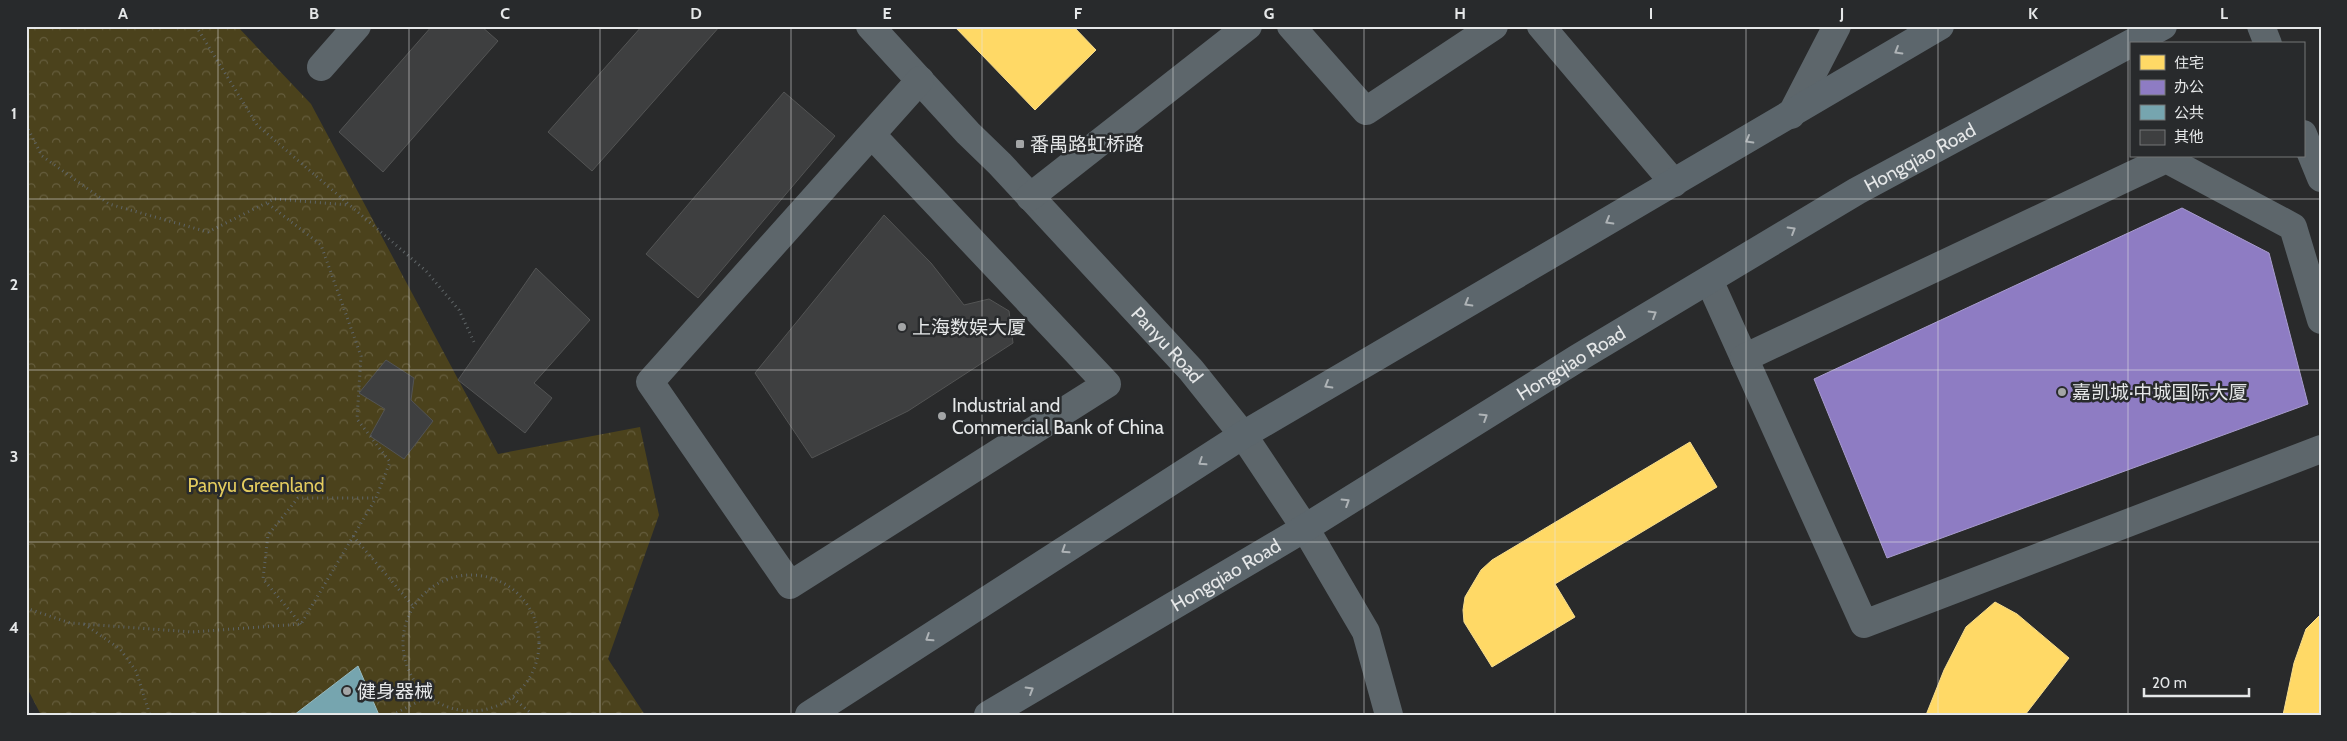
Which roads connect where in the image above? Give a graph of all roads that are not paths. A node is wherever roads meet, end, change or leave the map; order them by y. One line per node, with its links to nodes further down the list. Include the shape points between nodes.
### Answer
1 (357, 26): 14 (street)
2 (870, 26): 15 (street, Panyu Road)
3 (1248, 26): 21 (street)
4 (1291, 26): 5 (street, via 1366,111)
5 (1494, 26)
6 (1541, 26): 20 (street)
7 (1837, 26): 16 (street)
8 (1940, 26): 16 (main road, one-way to 16)
9 (2163, 26): 11 (main road, Hongqiao Road, one-way to 9)
10 (2261, 26): 12 (street)
11 (2133, 42)
12 (2267, 42)
13 (2130, 44): 22 (main road, Hongqiao Road, one-way to 13, via 1857,191)
14 (321, 67)
15 (920, 80): 17 (street); 21 (street, Panyu Road)
16 (1791, 115): 20 (main road, one-way to 20)
17 (872, 134): 17 (street, via 650,382 790,585 1107,384)
18 (2304, 136): 19 (street)
19 (2321, 178)
20 (1674, 183): 25 (main road, one-way to 25)
21 (1030, 197): 25 (street, Panyu Road, via 1191,370)
22 (1709, 280): 24 (street); 27 (main road, Hongqiao Road, one-way to 22)
23 (2321, 320): 24 (street, via 2293,227 2166,159)
24 (1744, 358): 26 (street, via 1864,624)
25 (1243, 435): 27 (street, Panyu Road); 28 (main road, one-way to 28)
26 (2321, 450)
27 (1305, 528): 29 (main road, Hongqiao Road, one-way to 27); 30 (street, Panyu Road, via 1366,632)
28 (809, 715)
29 (988, 715)
30 (1389, 715)

